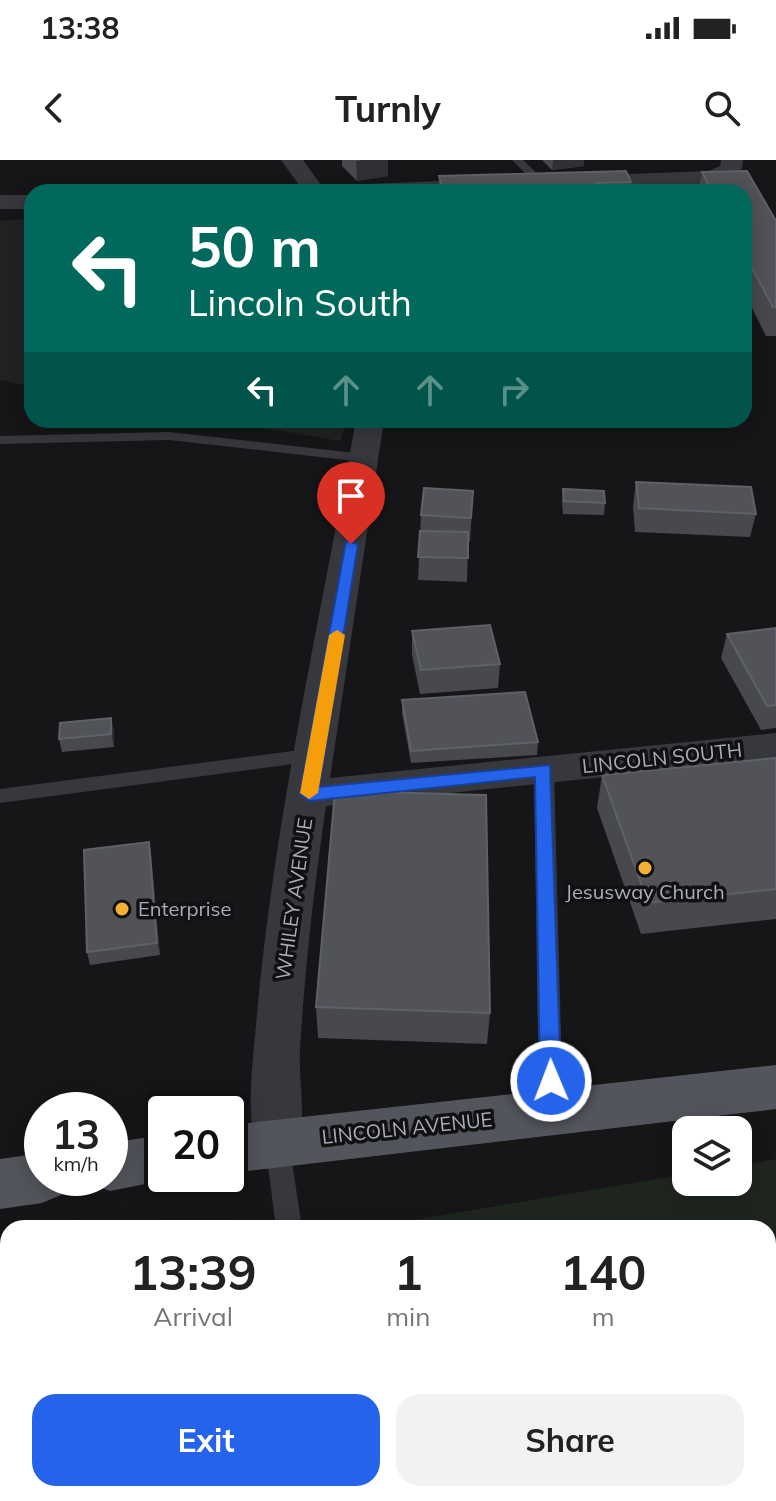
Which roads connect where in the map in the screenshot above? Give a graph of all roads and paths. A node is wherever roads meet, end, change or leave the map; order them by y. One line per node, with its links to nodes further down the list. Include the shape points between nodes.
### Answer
1 (292, 160): 4 (street)
2 (517, 160): 5 (lane)
3 (733, 162): 6 (street, via 725,174)
4 (309, 184)
5 (542, 184)
6 (669, 184)
7 (0, 202): 8 (street)
8 (24, 202)
9 (369, 428): 11 (street, WHILEY AVENUE)
10 (0, 440): 11 (lane, via 169,436)
11 (364, 458): 13 (street, WHILEY AVENUE)
12 (776, 746): 14 (street, LINCOLN SOUTH)
13 (316, 755): 15 (street, WHILEY AVENUE); 16 (lane)
14 (544, 770): 15 (street, LINCOLN SOUTH); 18 (lane)
15 (309, 794): 19 (street, WHILEY AVENUE, via 285,937 276,1059)
16 (0, 796)
17 (776, 1087): 18 (main road, LINCOLN AVENUE)
18 (551, 1112): 19 (main road, LINCOLN AVENUE)
19 (253, 1146): 22 (lane)
20 (24, 1181): 21 (main road)
21 (0, 1184)
22 (285, 1220)

